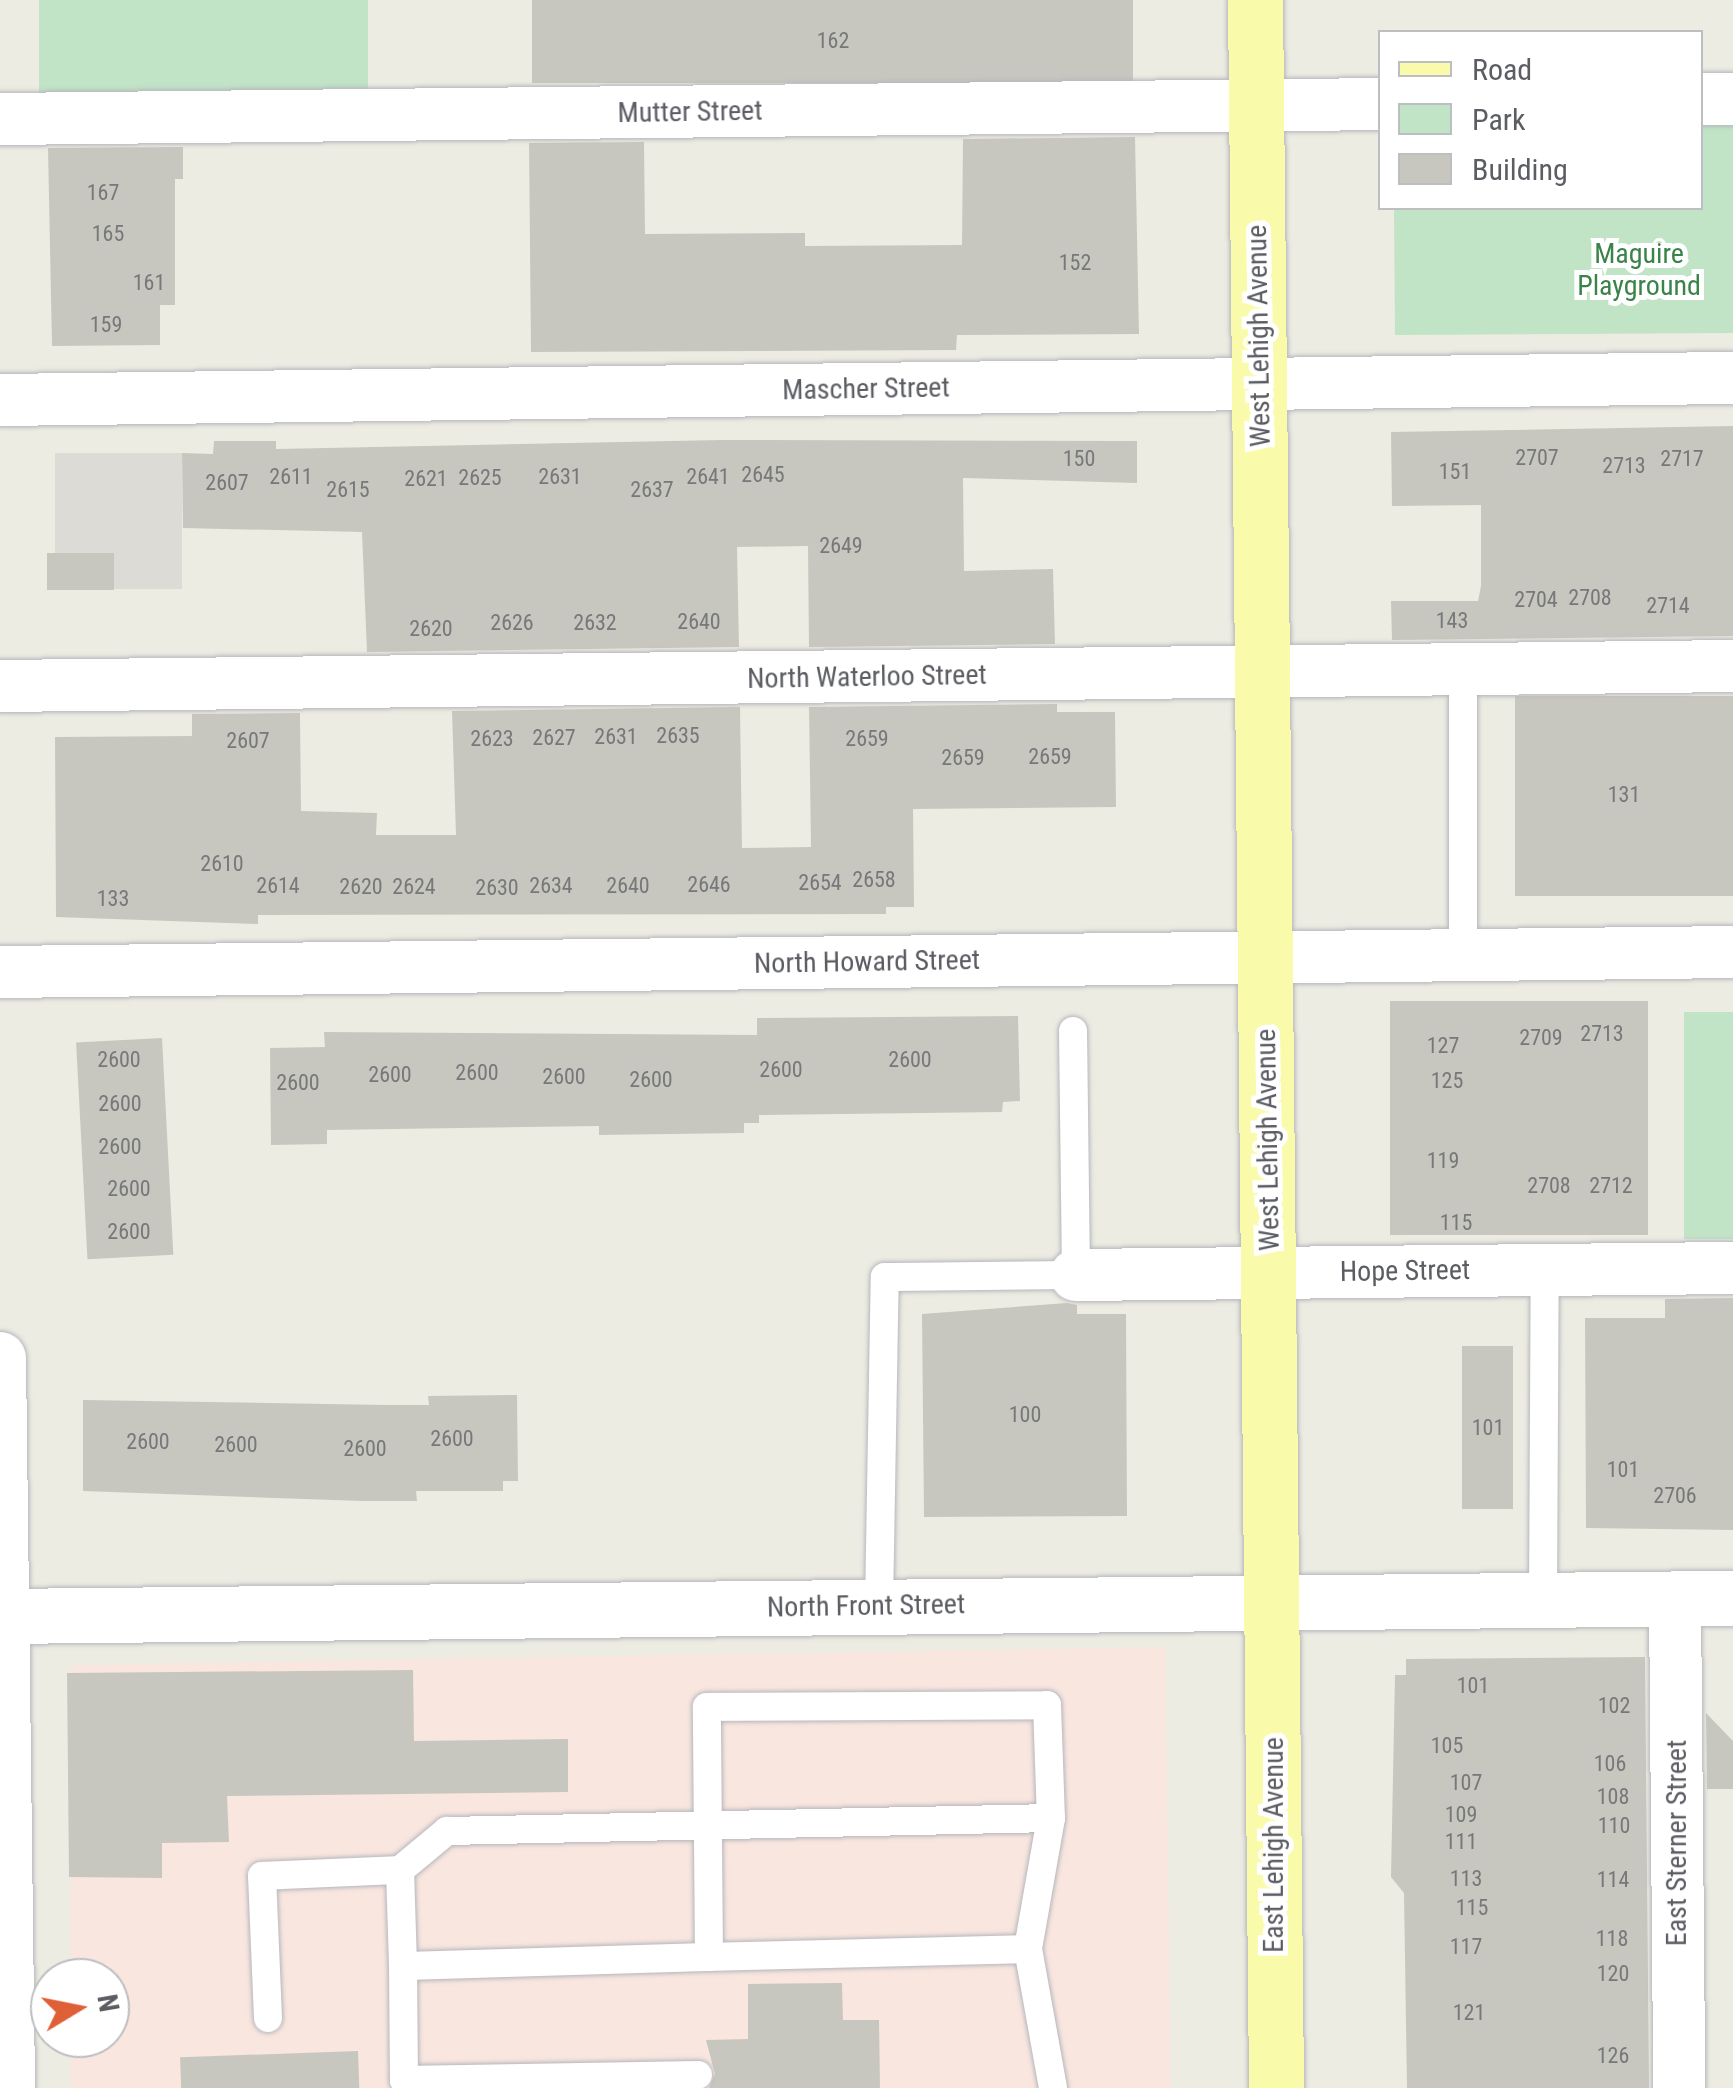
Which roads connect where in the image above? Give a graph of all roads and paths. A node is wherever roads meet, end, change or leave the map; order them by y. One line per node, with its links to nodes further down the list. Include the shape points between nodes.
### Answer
1 (1255, 0): 5 (main road, West Lehigh Avenue)
2 (1703, 99): 3 (street)
3 (1733, 99)
4 (1378, 104): 5 (street, Mutter Street)
5 (1256, 106): 6 (street, Mutter Street); 8 (main road, West Lehigh Avenue)
6 (0, 119)
7 (1733, 378): 8 (street, Mascher Street)
8 (1260, 384): 9 (street, Mascher Street); 11 (main road, West Lehigh Avenue)
9 (0, 400)
10 (1733, 666): 11 (street, North Waterloo Street)
11 (1262, 675): 12 (street, North Waterloo Street); 16 (main road, West Lehigh Avenue)
12 (0, 686)
13 (1463, 697): 15 (lane)
14 (1733, 952): 15 (street, North Howard Street)
15 (1463, 955): 16 (street, North Howard Street)
16 (1264, 958): 17 (street, North Howard Street); 21 (main road, West Lehigh Avenue)
17 (0, 972)
18 (1073, 1031): 22 (lane)
19 (1733, 1268): 20 (street, Hope Street)
20 (1545, 1270): 21 (street, Hope Street); 26 (lane)
21 (1270, 1272): 22 (street, Hope Street); 27 (main road, West Lehigh Avenue)
22 (1076, 1274): 28 (lane, via 885,1277)
23 (0, 1358): 29 (street)
24 (1675, 1598): 25 (street, North Front Street); 26 (street, North Front Street); 43 (street, East Sterner Street)
25 (1733, 1598)
26 (1543, 1600): 27 (street, North Front Street)
27 (1272, 1602): 28 (street, North Front Street); 42 (main road, East Lehigh Avenue)
28 (879, 1606): 29 (street, North Front Street)
29 (4, 1616): 37 (street)
30 (1052, 1818): 31 (lane); 31 (lane, via 1047,1705 706,1707); 33 (lane)
31 (705, 1827): 32 (lane, via 447,1831); 34 (lane)
32 (400, 1870): 35 (lane); 36 (lane, via 262,1876)
33 (1028, 1948): 34 (lane); 41 (lane)
34 (709, 1956): 35 (lane)
35 (403, 1966): 39 (lane)
36 (268, 2018)
37 (4, 2022): 40 (street)
38 (698, 2075): 39 (lane)
39 (404, 2084)
40 (9, 2088)
41 (1053, 2088)
42 (1276, 2088)
43 (1679, 2088)

